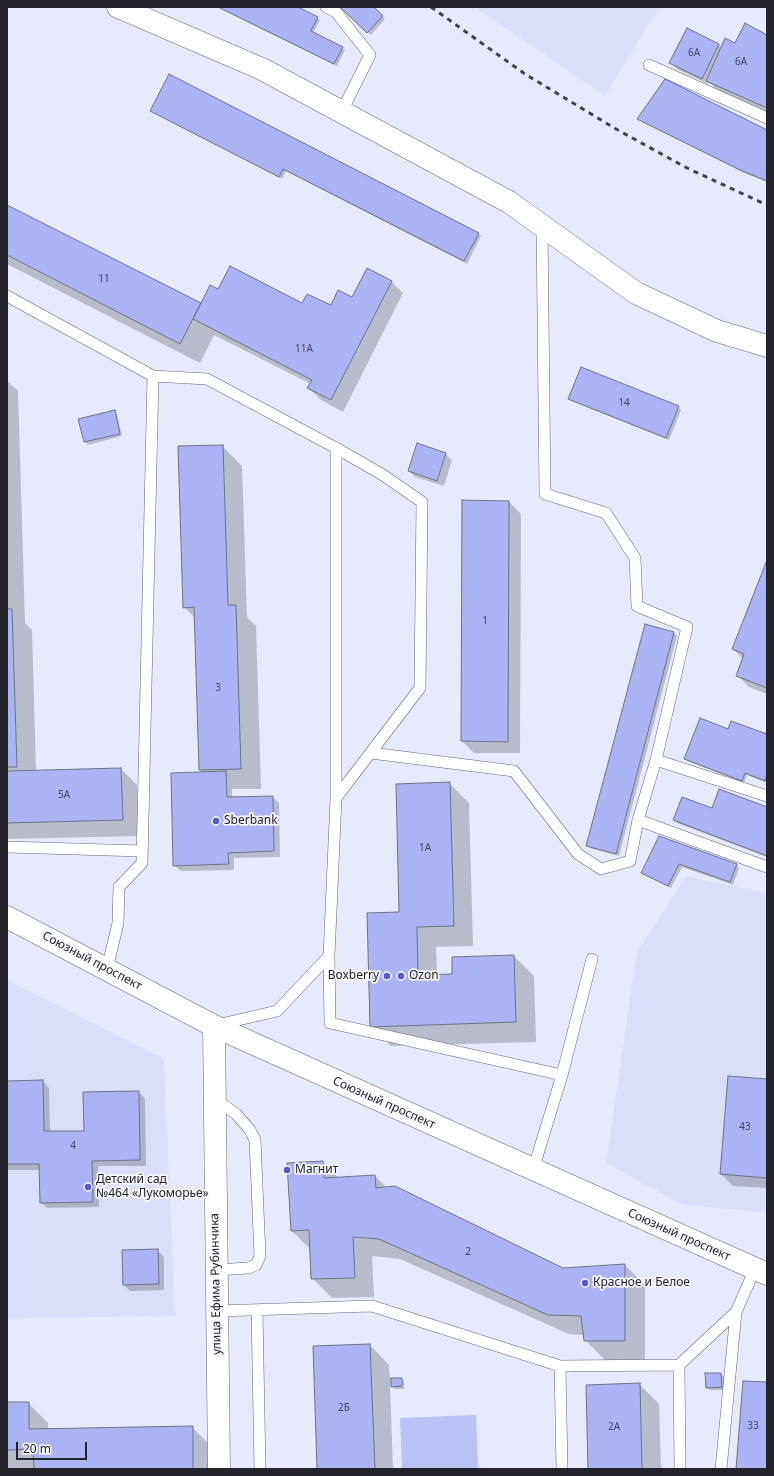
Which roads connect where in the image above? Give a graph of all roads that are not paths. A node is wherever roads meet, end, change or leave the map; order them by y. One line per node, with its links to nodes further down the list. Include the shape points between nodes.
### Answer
1 (326, 7): 4 (lane, via 336,12 370,55)
2 (122, 8): 4 (street, via 262,69)
3 (649, 65): 5 (lane)
4 (342, 111): 6 (street, via 509,202)
5 (767, 118)
6 (542, 226): 8 (street, via 636,293 717,330); 12 (lane, via 546,494 606,513 635,558 637,606 687,627)
7 (7, 296): 9 (lane)
8 (767, 346)
9 (153, 376): 10 (lane, via 208,379); 17 (lane)
10 (336, 448): 11 (lane, via 383,475 422,502 420,688); 14 (lane)
11 (371, 753): 14 (lane); 15 (lane, via 514,771 578,854 601,869 630,861)
12 (656, 760): 13 (lane); 15 (lane)
13 (767, 796)
14 (336, 798): 20 (lane)
15 (638, 820): 18 (lane)
16 (7, 847): 17 (lane)
17 (142, 850): 22 (lane, via 142,864 119,887 118,923)
18 (767, 867)
19 (7, 917): 22 (street, Союзный проспект)
20 (329, 956): 23 (lane, via 277,1011); 24 (lane, via 330,1023)
21 (592, 958): 24 (lane)
22 (107, 969): 23 (street, Союзный проспект)
23 (214, 1026): 25 (street, улица Ефима Рубинчика); 26 (street, Союзный проспект)
24 (562, 1075): 26 (lane)
25 (214, 1098): 27 (street, улица Ефима Рубинчика); 27 (lane, via 236,1114 255,1140 260,1256 256,1264 248,1268)
26 (533, 1170): 28 (street, Союзный проспект)
27 (216, 1270): 30 (street, улица Ефима Рубинчика)
28 (761, 1272): 31 (lane)
29 (257, 1310): 30 (lane); 33 (lane, via 372,1306); 35 (lane)
30 (217, 1311): 34 (street, улица Ефима Рубинчика)
31 (736, 1312): 32 (lane); 38 (lane)
32 (678, 1365): 33 (lane); 37 (lane)
33 (560, 1366): 36 (lane)
34 (219, 1469)
35 (260, 1469)
36 (562, 1469)
37 (680, 1469)
38 (722, 1469)

